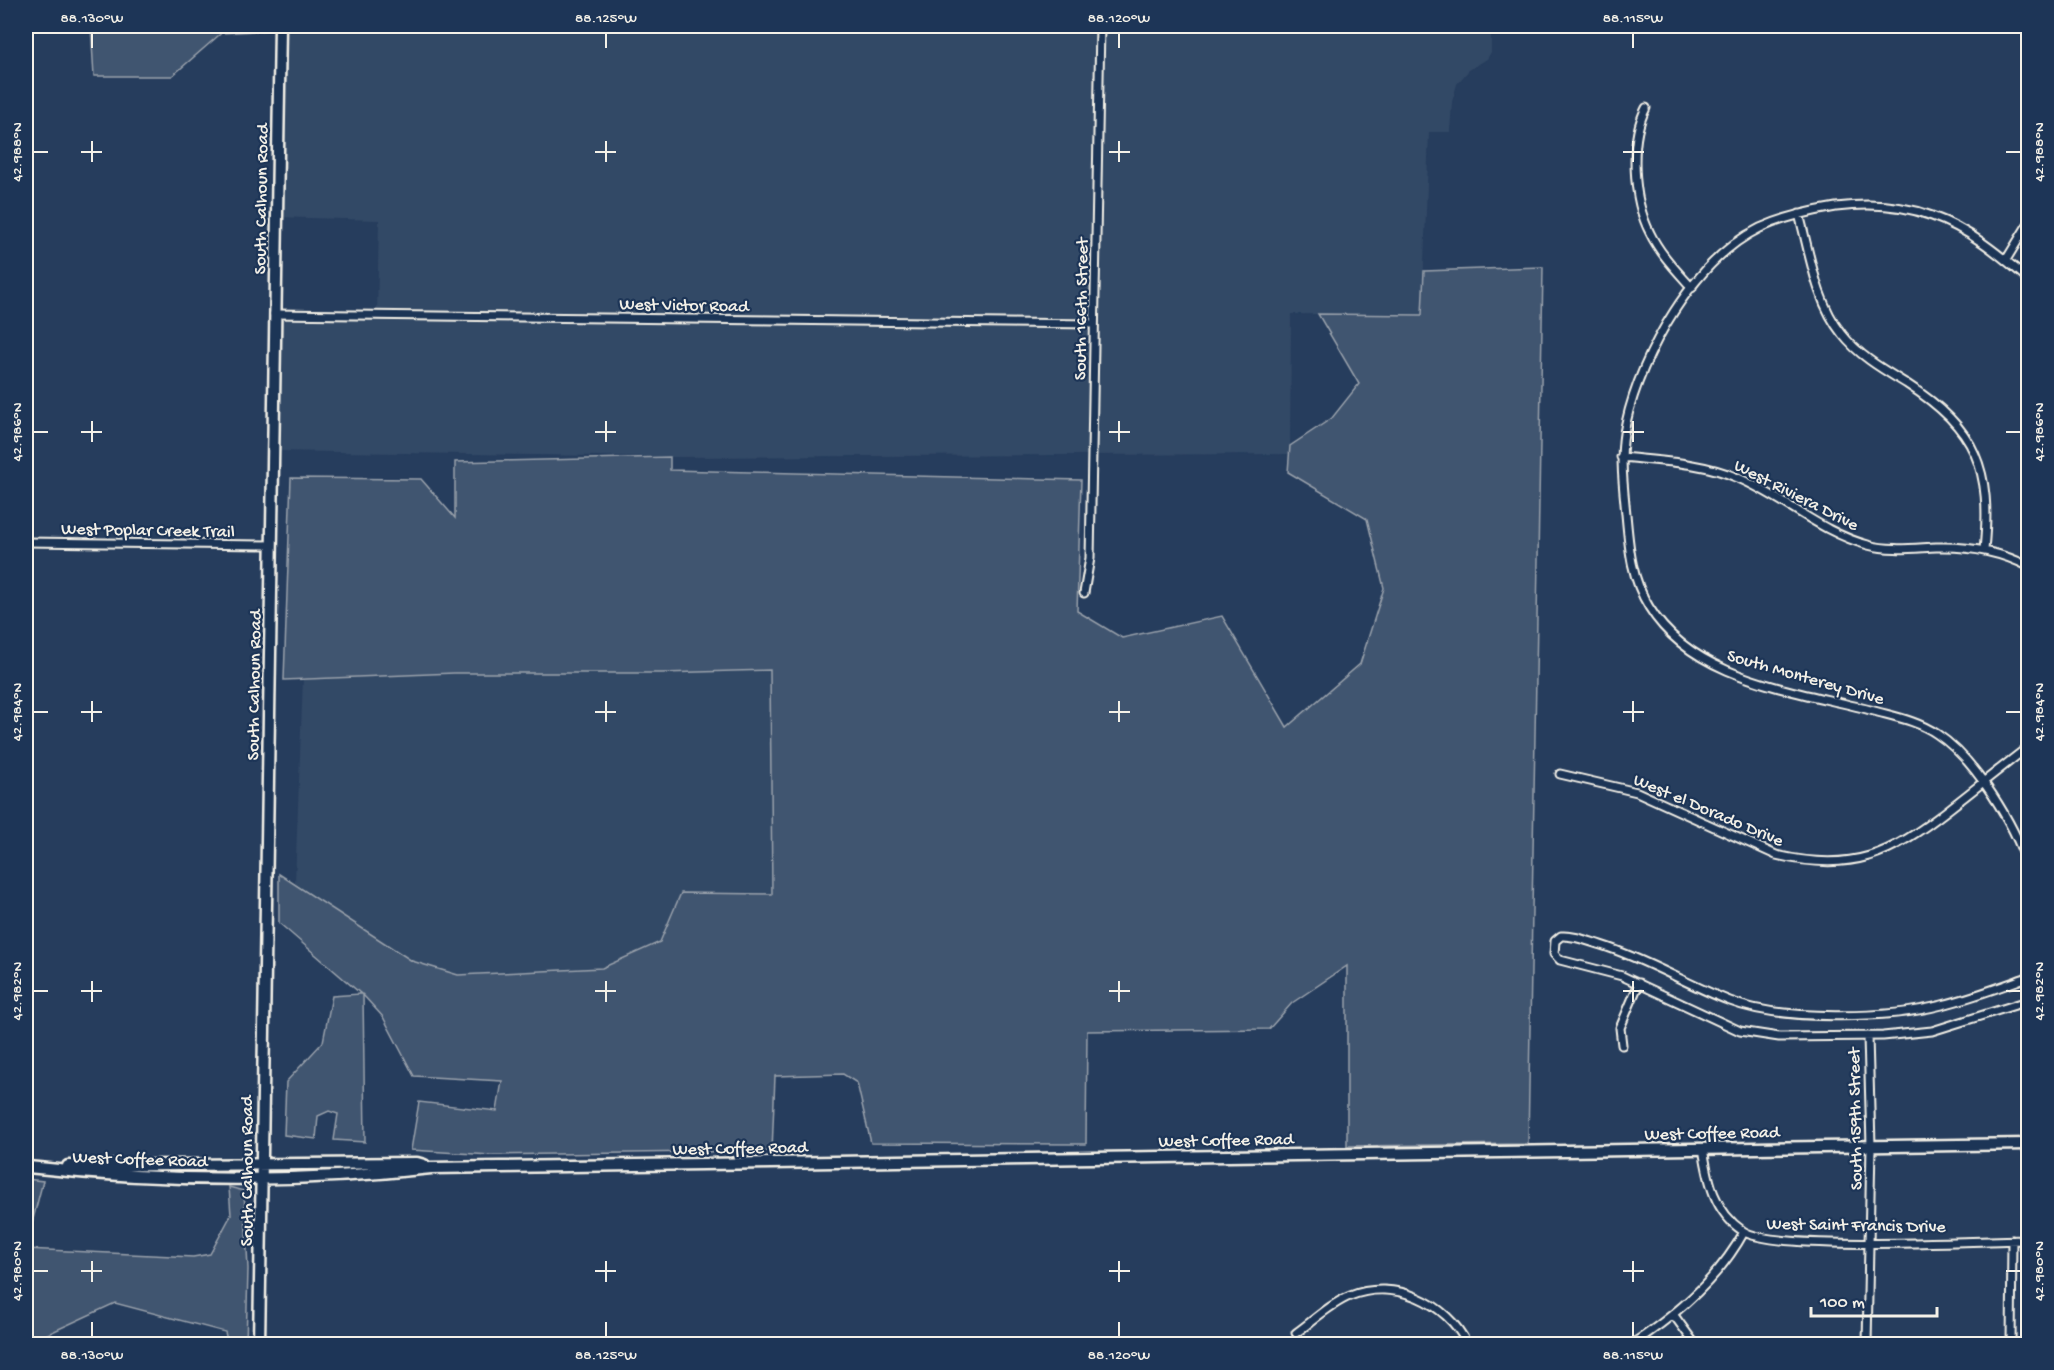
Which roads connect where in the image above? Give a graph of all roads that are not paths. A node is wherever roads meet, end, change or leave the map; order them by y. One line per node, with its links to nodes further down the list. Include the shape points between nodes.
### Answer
1 (279, 26): 9 (street, South Calhoun Road)
2 (1100, 26): 10 (street, South 166th Street)
3 (1646, 108): 8 (street, via 1637,125 1635,142 1641,211 1658,248)
4 (1799, 214): 6 (street, South Monterey Drive, via 1864,204 1911,209 1960,228); 8 (street, South Monterey Drive, via 1761,227 1742,239); 14 (street, via 1824,303 1841,333 1863,355 1944,411 1967,438 1986,491)
5 (2028, 224): 6 (street)
6 (2006, 260): 7 (street, South Monterey Drive)
7 (2028, 279)
8 (1692, 288): 11 (street, South Monterey Drive, via 1664,325 1647,357 1625,425)
9 (274, 314): 10 (street, West Victor Road); 13 (street, South Calhoun Road)
10 (1094, 324): 16 (street, South 166th Street, via 1090,558)
11 (1622, 457): 14 (street, West Riviera Drive, via 1702,467 1732,475 1868,545 1886,549); 19 (street, South Monterey Drive, via 1634,575 1646,603 1669,634 1692,653 1729,672 1919,724 1947,741)
12 (26, 542): 13 (street, West Poplar Creek Trail)
13 (271, 545): 29 (street, South Calhoun Road)
14 (1984, 550): 15 (street, West Riviera Drive, via 2010,556)
15 (2028, 566)
16 (1084, 593)
17 (2028, 747): 19 (street, West el Dorado Drive)
18 (1560, 774): 19 (street, West el Dorado Drive, via 1637,792 1760,850 1818,862 1856,860 1894,848)
19 (1982, 783): 20 (street, South Monterey Drive, via 2015,830)
20 (2028, 867)
21 (2028, 976): 22 (street, via 1917,1010 1780,1013 1729,1000 1613,948 1565,935 1557,939 1554,954 1560,960)
22 (1639, 983): 24 (street, via 1740,1031 1779,1037); 25 (street, via 1620,1028)
23 (2028, 1001): 24 (street, via 1932,1031)
24 (1868, 1036): 27 (street, South 159th Street)
25 (1622, 1045)
26 (2026, 1144): 27 (street, West Coffee Road)
27 (1871, 1146): 28 (street, West Coffee Road); 36 (street, South 159th Street)
28 (1703, 1148): 31 (street, West Coffee Road); 33 (street, West Saint Francis Drive, via 1714,1197 1726,1217)
29 (263, 1162): 30 (street, West Coffee Road); 31 (street, West Coffee Road, via 417,1163); 32 (street, South Calhoun Road)
30 (27, 1167): 32 (street, West Coffee Road, via 143,1177)
31 (431, 1168): 32 (street, West Coffee Road, via 354,1177)
32 (263, 1178): 39 (street, South Calhoun Road)
33 (1744, 1232): 36 (street, West Saint Francis Drive, via 1786,1241); 37 (street, via 1717,1269)
34 (2012, 1240): 35 (street, West Saint Francis Drive); 36 (street, West Saint Francis Drive); 44 (street)
35 (2028, 1240)
36 (1869, 1242): 43 (street, South 159th Street)
37 (1673, 1314): 41 (street); 42 (street)
38 (1296, 1333): 40 (street, via 1349,1296 1387,1290 1430,1304 1450,1320)
39 (260, 1344)
40 (1467, 1344)
41 (1632, 1344)
42 (1695, 1344)
43 (1867, 1344)
44 (2011, 1344)

